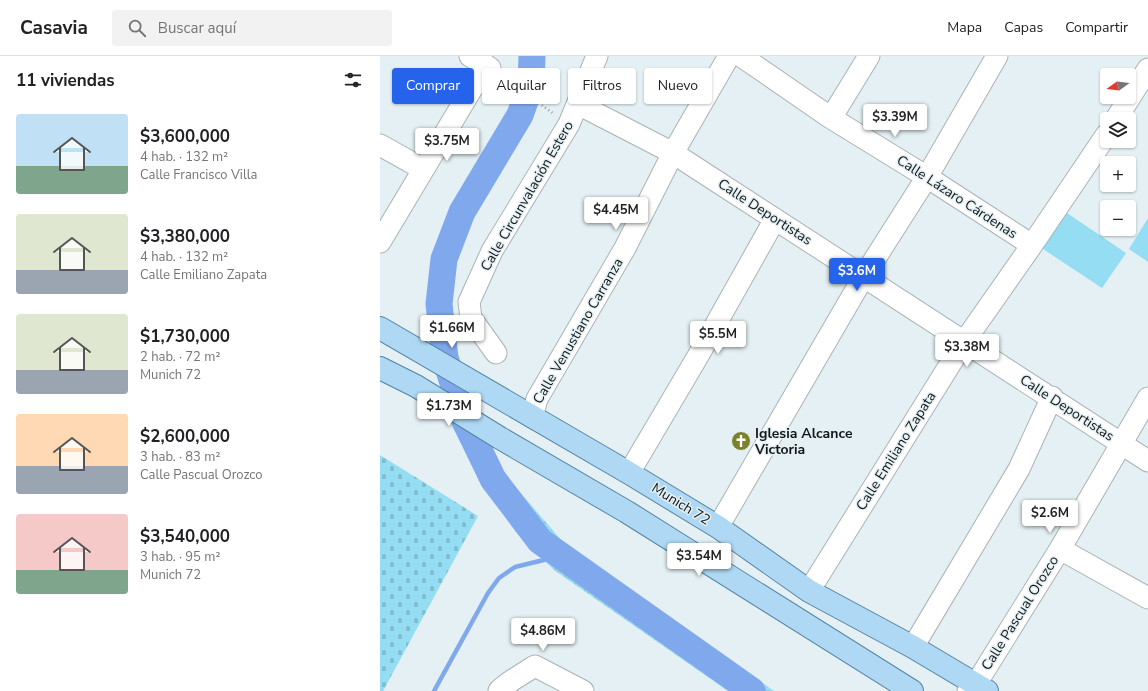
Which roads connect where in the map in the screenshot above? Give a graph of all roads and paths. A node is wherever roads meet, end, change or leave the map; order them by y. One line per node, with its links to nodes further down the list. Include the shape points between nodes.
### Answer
1 (598, 56): 7 (street, Calle Circunvalación Estero)
2 (728, 56): 15 (street, Calle Venustiano Carranza)
3 (741, 56): 12 (street, Calle Lázaro Cárdenas)
4 (870, 56): 12 (street)
5 (997, 56): 17 (street)
6 (482, 63): 11 (path); 16 (street)
7 (593, 68)
8 (1148, 69): 10 (street)
9 (578, 104): 15 (street, Calle Deportistas); 24 (street, Calle Circunvalación Estero, via 569,124 492,251 469,302 471,318)
10 (1120, 112)
11 (558, 116)
12 (831, 118): 17 (street, Calle Lázaro Cárdenas)
13 (1100, 144): 20 (street, Calle Emiliano Zapata)
14 (380, 145): 16 (street)
15 (673, 153): 18 (street, Calle Deportistas); 28 (street, Calle Venustiano Carranza, via 625,248 537,399)
16 (422, 169): 19 (street)
17 (927, 177): 20 (street, Calle Lázaro Cárdenas); 21 (street)
18 (775, 219): 21 (street, Calle Deportistas); 31 (street)
19 (380, 242)
20 (1032, 245): 23 (street, Calle Emiliano Zapata)
21 (864, 276): 23 (street, Calle Deportistas); 32 (street)
22 (386, 331): 28 (main road, Munich 72)
23 (964, 342): 26 (street, Calle Deportistas); 34 (street, Calle Emiliano Zapata)
24 (496, 353)
25 (380, 368): 40 (main road, via 416,386 627,512)
26 (1052, 397): 29 (street, Calle Deportistas); 36 (street, via 1020,468)
27 (1148, 398): 29 (street, Calle Pascual Orozco)
28 (532, 417): 31 (main road, Munich 72)
29 (1122, 444): 30 (street, Calle Deportistas); 33 (street, Calle Pascual Orozco)
30 (1148, 461)
31 (629, 473): 32 (main road, Munich 72)
32 (718, 527): 34 (main road, Munich 72)
33 (1060, 549): 35 (street); 38 (street, Calle Pascual Orozco)
34 (809, 591): 36 (main road, Munich 72)
35 (1148, 598)
36 (913, 647): 38 (main road, Munich 72)
37 (500, 689): 39 (street, via 535,666)
38 (977, 689)
39 (583, 691)
40 (912, 691)

